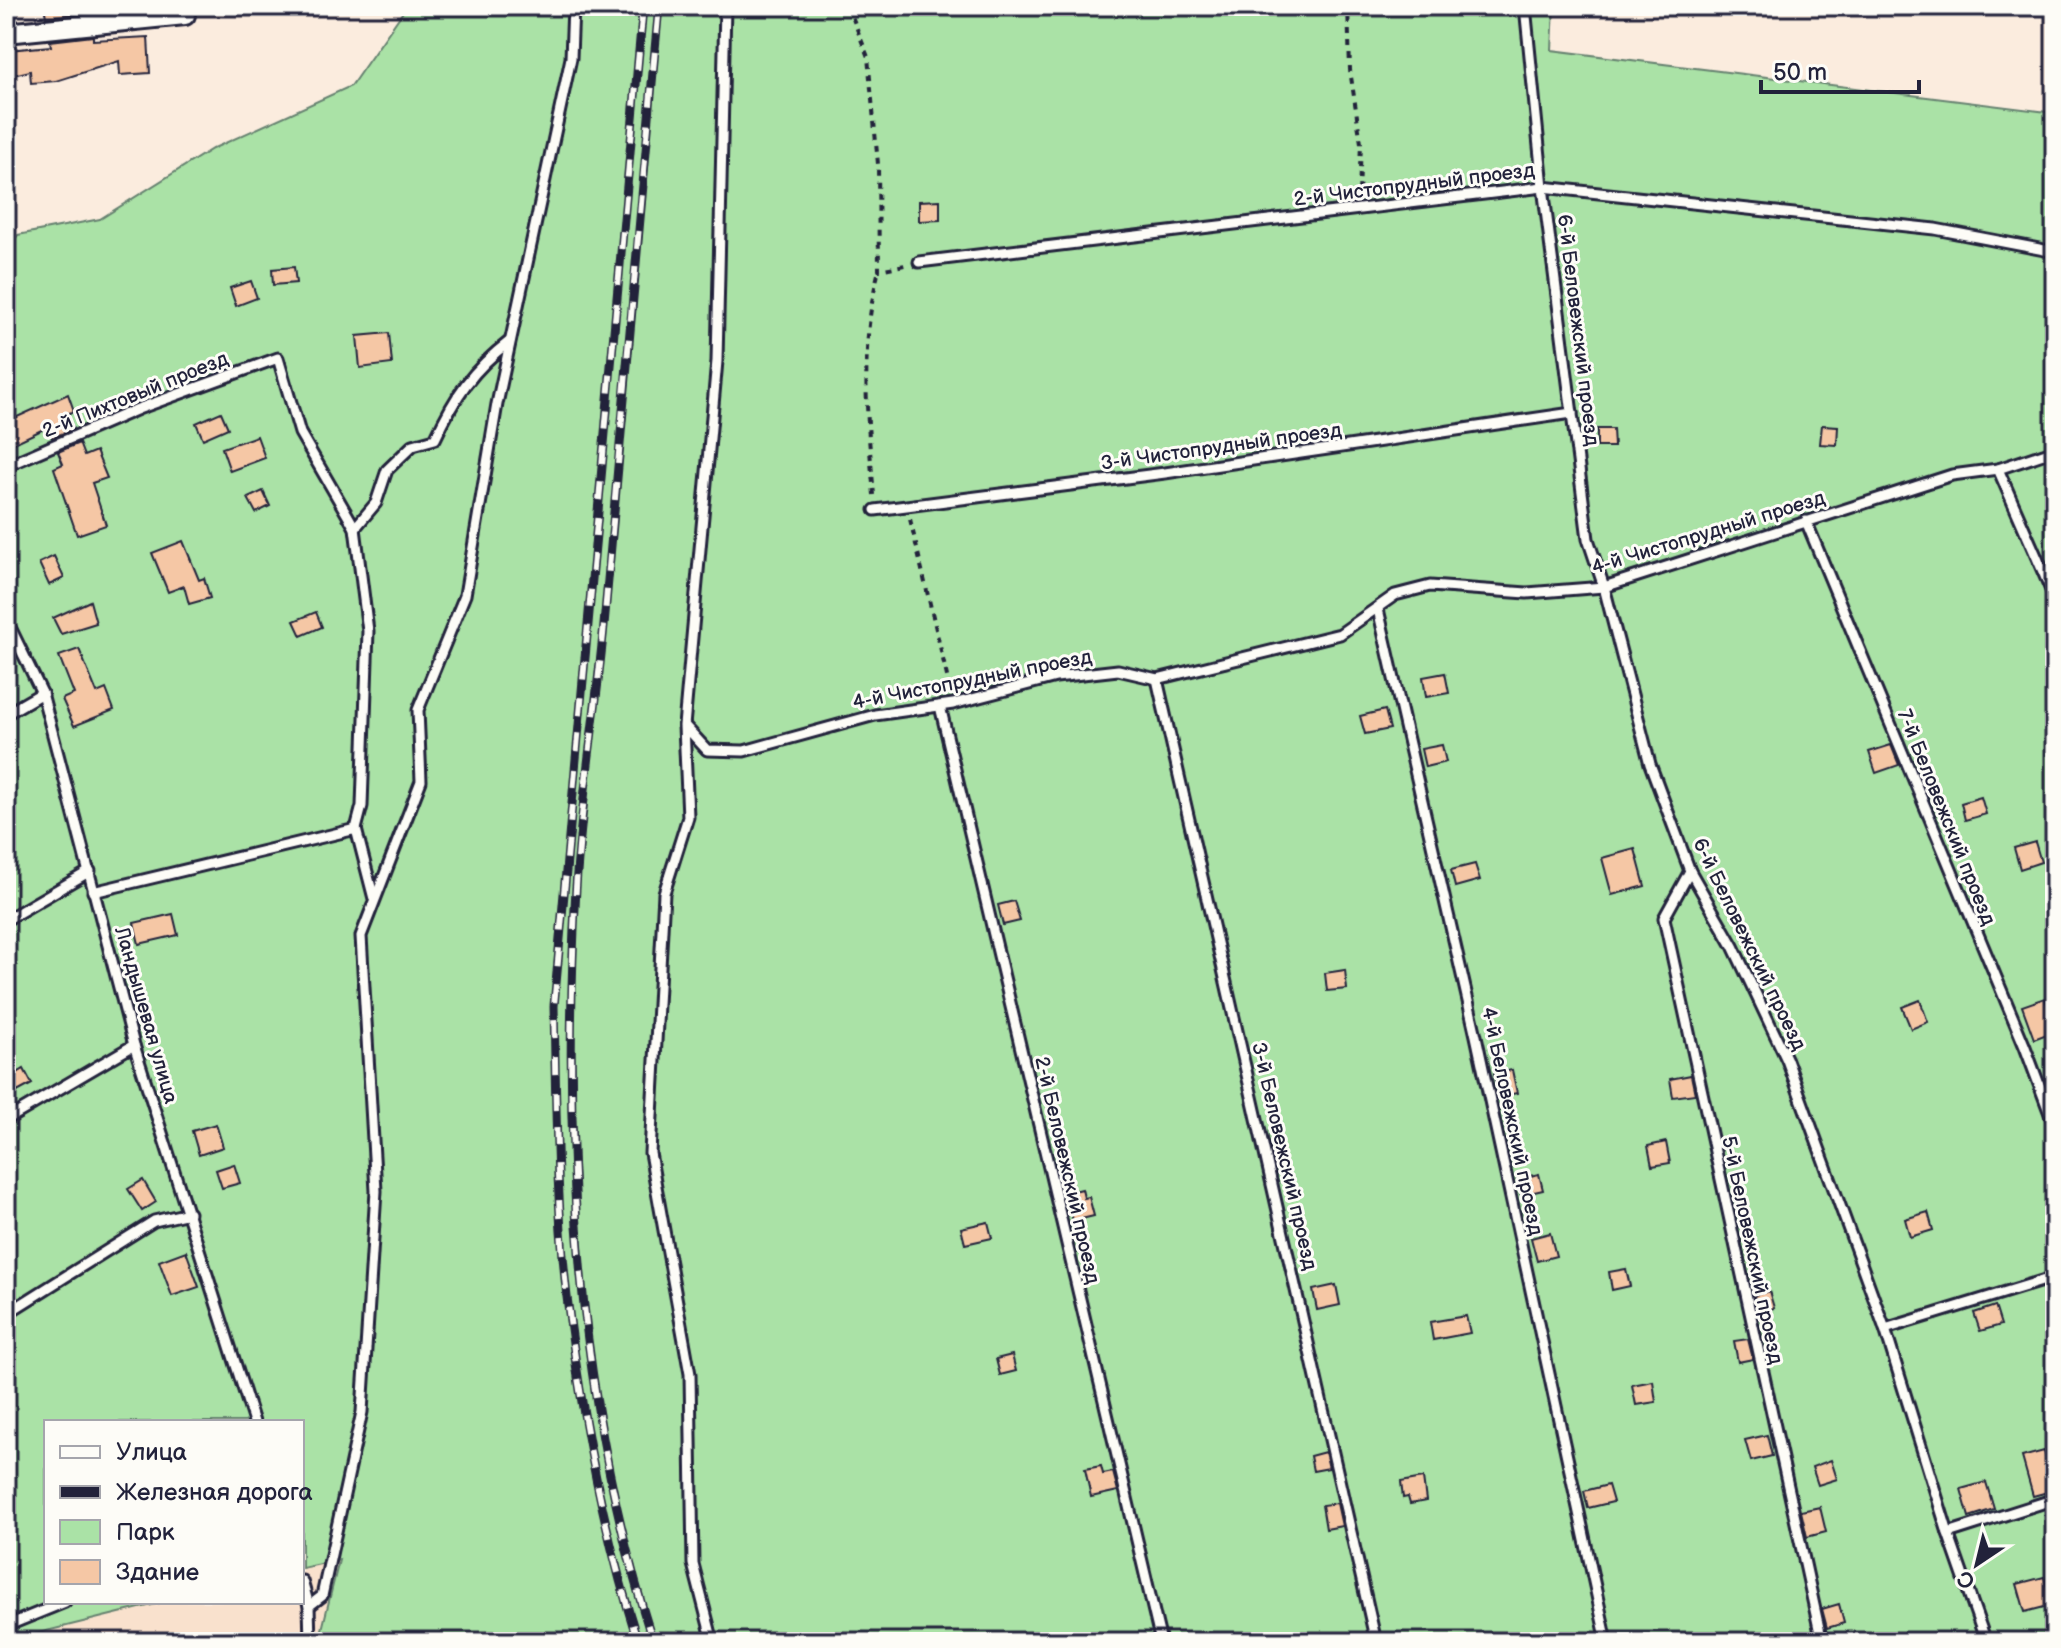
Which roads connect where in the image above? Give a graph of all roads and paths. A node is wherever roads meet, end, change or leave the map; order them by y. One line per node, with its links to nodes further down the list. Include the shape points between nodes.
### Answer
1 (573, 6): 13 (lane, via 571,58)
2 (725, 6): 31 (lane, via 717,361)
3 (848, 6): 12 (path, via 868,57 878,164)
4 (1348, 6): 9 (path, via 1350,70 1361,143)
5 (1525, 6): 8 (lane, 6-й Беловежский проезд)
6 (185, 15): 7 (street)
7 (6, 33)
8 (1543, 187): 9 (lane, 2-й Чистопрудный проезд); 10 (lane, 2-й Чистопрудный проезд, via 1935,229); 14 (lane, 6-й Беловежский проезд)
9 (1359, 209): 11 (lane, 2-й Чистопрудный проезд)
10 (2055, 252)
11 (919, 262): 12 (path)
12 (879, 270): 19 (path, via 868,315 864,384)
13 (510, 341): 21 (lane, via 480,365 452,403 435,439 413,445 387,470 376,503); 36 (lane, via 465,595 418,710 421,781)
14 (1572, 413): 18 (lane, 3-й Чистопрудный проезд); 22 (lane, 6-й Беловежский проезд, via 1588,539)
15 (2055, 450): 17 (lane, 4-й Чистопрудный проезд)
16 (6, 466): 21 (lane, 2-й Пихтовый проезд, via 138,409 278,358 300,433)
17 (1998, 469): 20 (lane, 4-й Чистопрудный проезд, via 1952,475); 23 (lane)
18 (907, 505): 19 (lane, 3-й Чистопрудный проезд); 28 (path)
19 (875, 510)
20 (1806, 521): 22 (lane, 4-й Чистопрудный проезд); 40 (lane, 7-й Беловежский проезд)
21 (355, 528): 32 (lane, via 368,631 362,806)
22 (1604, 587): 24 (lane, 4-й Чистопрудный проезд, via 1527,593 1430,586 1395,595); 34 (lane, 6-й Беловежский проезд, via 1650,764)
23 (2055, 599)
24 (1378, 609): 26 (lane, 4-й Чистопрудный проезд, via 1340,634); 56 (lane, 4-й Беловежский проезд)
25 (6, 619): 27 (lane, Ландышевая улица)
26 (1157, 679): 28 (lane, 4-й Чистопрудный проезд, via 1118,670 1056,677); 55 (lane, 3-й Беловежский проезд)
27 (42, 693): 30 (lane); 33 (lane, Ландышевая улица)
28 (953, 704): 29 (lane, 4-й Чистопрудный проезд)
29 (940, 706): 31 (lane, 4-й Чистопрудный проезд, via 875,715 744,751 707,750); 54 (lane, 2-й Беловежский проезд)
30 (6, 714)
31 (684, 726): 53 (lane, via 688,817 664,893 650,1153 690,1374 693,1564)
32 (356, 829): 35 (lane); 36 (lane)
33 (90, 871): 35 (lane, Ландышевая улица); 37 (lane)
34 (1690, 871): 44 (lane, 6-й Беловежский проезд, via 1733,946 1787,1060); 57 (lane, 5-й Беловежский проезд, via 1664,918)
35 (93, 892): 38 (lane, Ландышевая улица)
36 (374, 899): 50 (lane, via 361,936 376,1191 362,1412 322,1596)
37 (6, 920)
38 (134, 1045): 39 (lane); 41 (lane, Ландышевая улица)
39 (6, 1120)
40 (2055, 1127)
41 (189, 1213): 43 (lane, via 154,1221); 45 (lane, Ландышевая улица)
42 (2055, 1277): 44 (lane)
43 (6, 1314)
44 (1885, 1329): 47 (lane, 6-й Беловежский проезд)
45 (253, 1420)
46 (2055, 1499): 47 (lane)
47 (1948, 1533): 58 (lane, 6-й Беловежский проезд)
48 (304, 1588): 50 (lane)
49 (60, 1604): 51 (lane)
50 (309, 1606): 52 (lane)
51 (6, 1626)
52 (310, 1642)
53 (713, 1642)
54 (1161, 1642)
55 (1376, 1642)
56 (1607, 1642)
57 (1822, 1642)
58 (1986, 1642)

